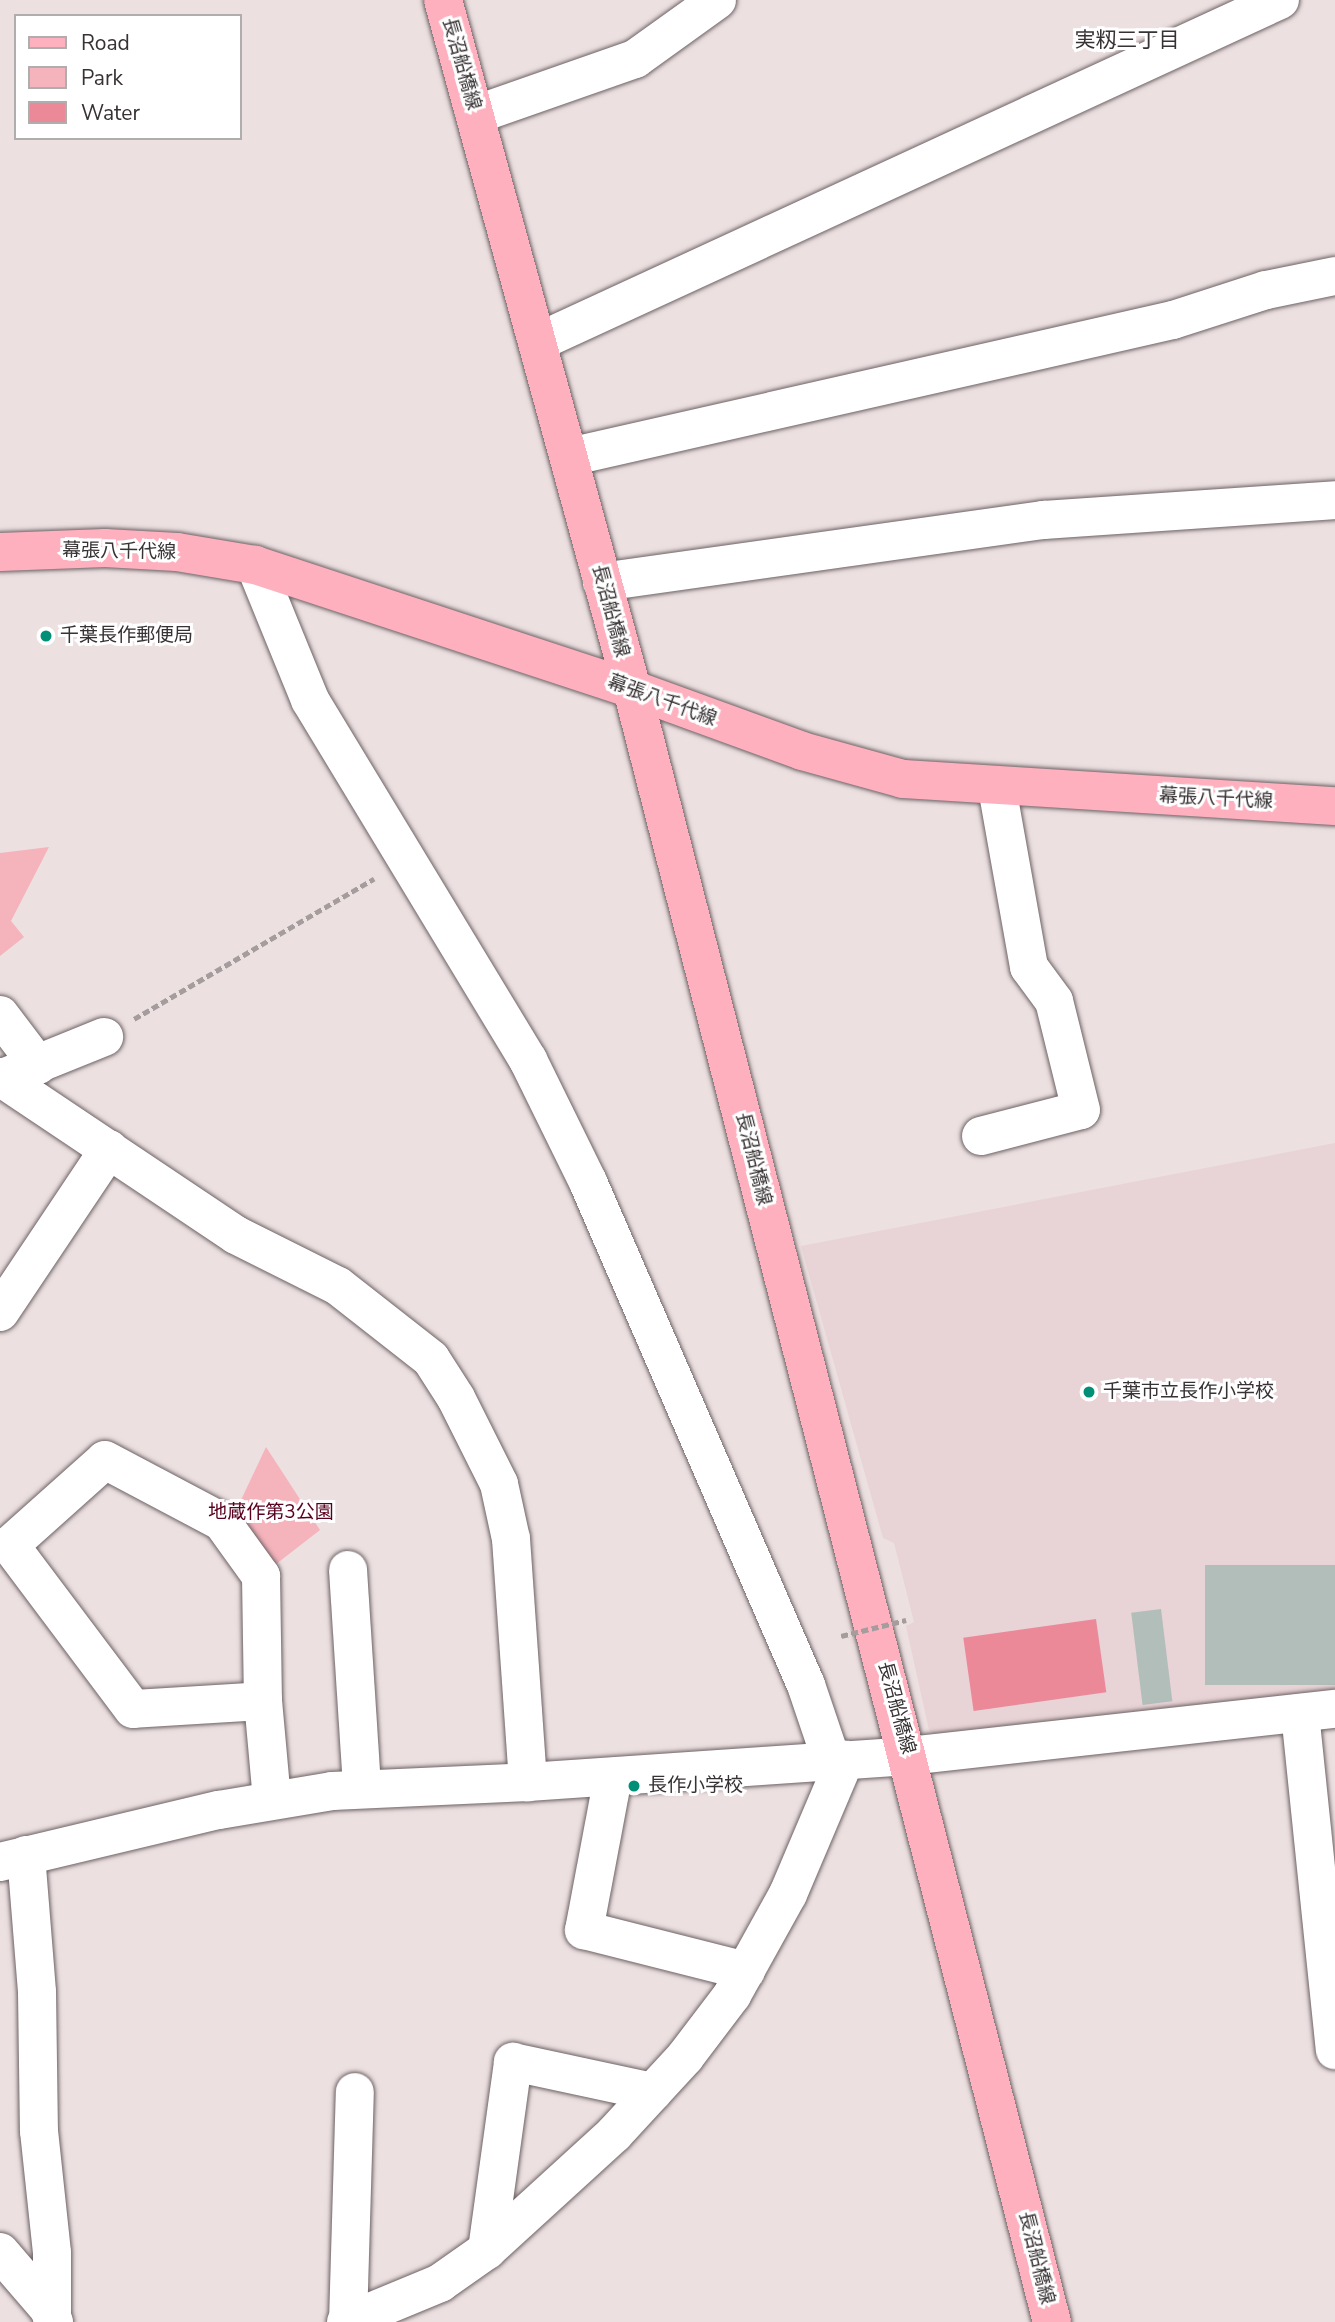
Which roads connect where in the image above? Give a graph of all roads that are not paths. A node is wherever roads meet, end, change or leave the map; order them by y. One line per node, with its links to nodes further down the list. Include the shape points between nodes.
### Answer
1 (443, 0): 4 (main road, 長沼船橋線)
2 (717, 0): 4 (street, via 635,60)
3 (1280, 0): 6 (street)
4 (475, 115): 6 (main road, 長沼船橋線)
5 (1335, 276): 7 (street, via 1266,290 1173,320)
6 (538, 342): 7 (main road, 長沼船橋線)
7 (569, 457): 11 (main road, 長沼船橋線)
8 (1335, 500): 11 (street, via 1044,520)
9 (0, 552): 10 (main road, 幕張八千代線, via 153,551)
10 (255, 565): 12 (main road, 幕張八千代線); 25 (street, via 310,699 528,1060 588,1182)
11 (602, 582): 12 (main road, 長沼船橋線)
12 (632, 690): 13 (main road, 幕張八千代線, via 858,768 903,779); 24 (main road, 長沼船橋線)
13 (997, 787): 14 (main road, 幕張八千代線); 18 (street, via 1029,967 1054,1001 1081,1110)
14 (1335, 806)
15 (0, 1015): 17 (street)
16 (104, 1037): 17 (street)
17 (14, 1073): 19 (street)
18 (981, 1136)
19 (108, 1149): 20 (street); 27 (street, via 236,1235 338,1286 431,1359 499,1484 511,1539)
20 (0, 1312)
21 (348, 1570): 28 (street)
22 (262, 1701): 22 (street, via 261,1576 222,1522 106,1460 10,1545 133,1709); 29 (street)
23 (1318, 1711): 24 (street); 32 (street)
24 (908, 1756): 25 (street); 39 (main road, 長沼船橋線)
25 (838, 1761): 26 (street); 31 (street, via 788,1894)
26 (613, 1777): 27 (street); 31 (street, via 584,1930)
27 (528, 1783): 28 (street)
28 (362, 1789): 29 (street)
29 (272, 1799): 30 (street)
30 (13, 1859): 37 (street, via 37,1992 39,2132 52,2253)
31 (746, 1971): 34 (street, via 685,2057)
32 (1335, 2050)
33 (355, 2092): 38 (street)
34 (653, 2092): 35 (street, via 562,2185); 35 (street, via 513,2063)
35 (487, 2250): 38 (street, via 440,2283)
36 (0, 2252): 37 (street)
37 (53, 2320)
38 (347, 2322)
39 (1052, 2322)

